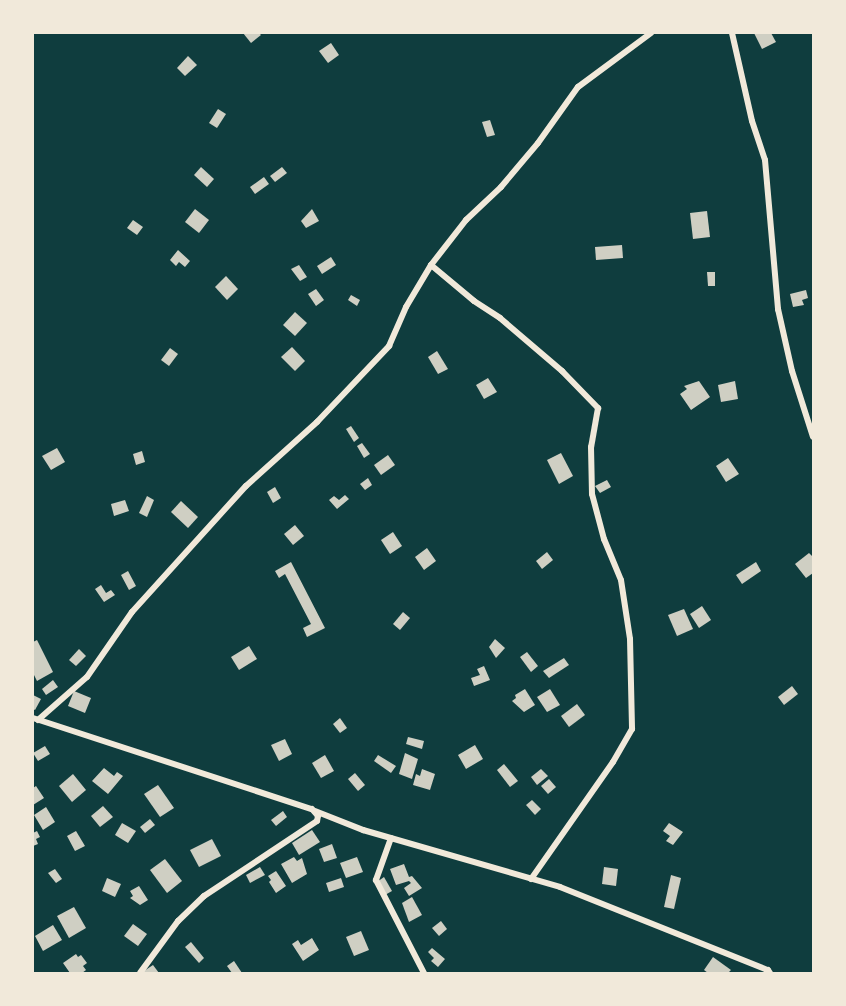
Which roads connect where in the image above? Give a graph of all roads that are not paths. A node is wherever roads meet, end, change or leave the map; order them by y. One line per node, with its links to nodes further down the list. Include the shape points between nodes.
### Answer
1 (651, 33): 3 (street, via 578,87 538,143 501,187 466,220)
2 (732, 33): 4 (street, via 765,160 778,309)
3 (431, 265): 5 (street, via 389,346 317,422 246,486 132,612 87,677); 8 (street, via 562,371 598,408 591,447 592,494 604,539 621,580 630,639 632,729)
4 (813, 437)
5 (34, 719): 6 (street)
6 (312, 809): 7 (street); 9 (street, via 317,821 204,896 178,921)
7 (391, 838): 8 (street); 10 (street, via 376,880)
8 (531, 879): 11 (street, via 571,891)
9 (140, 973)
10 (424, 973)
11 (770, 973)

